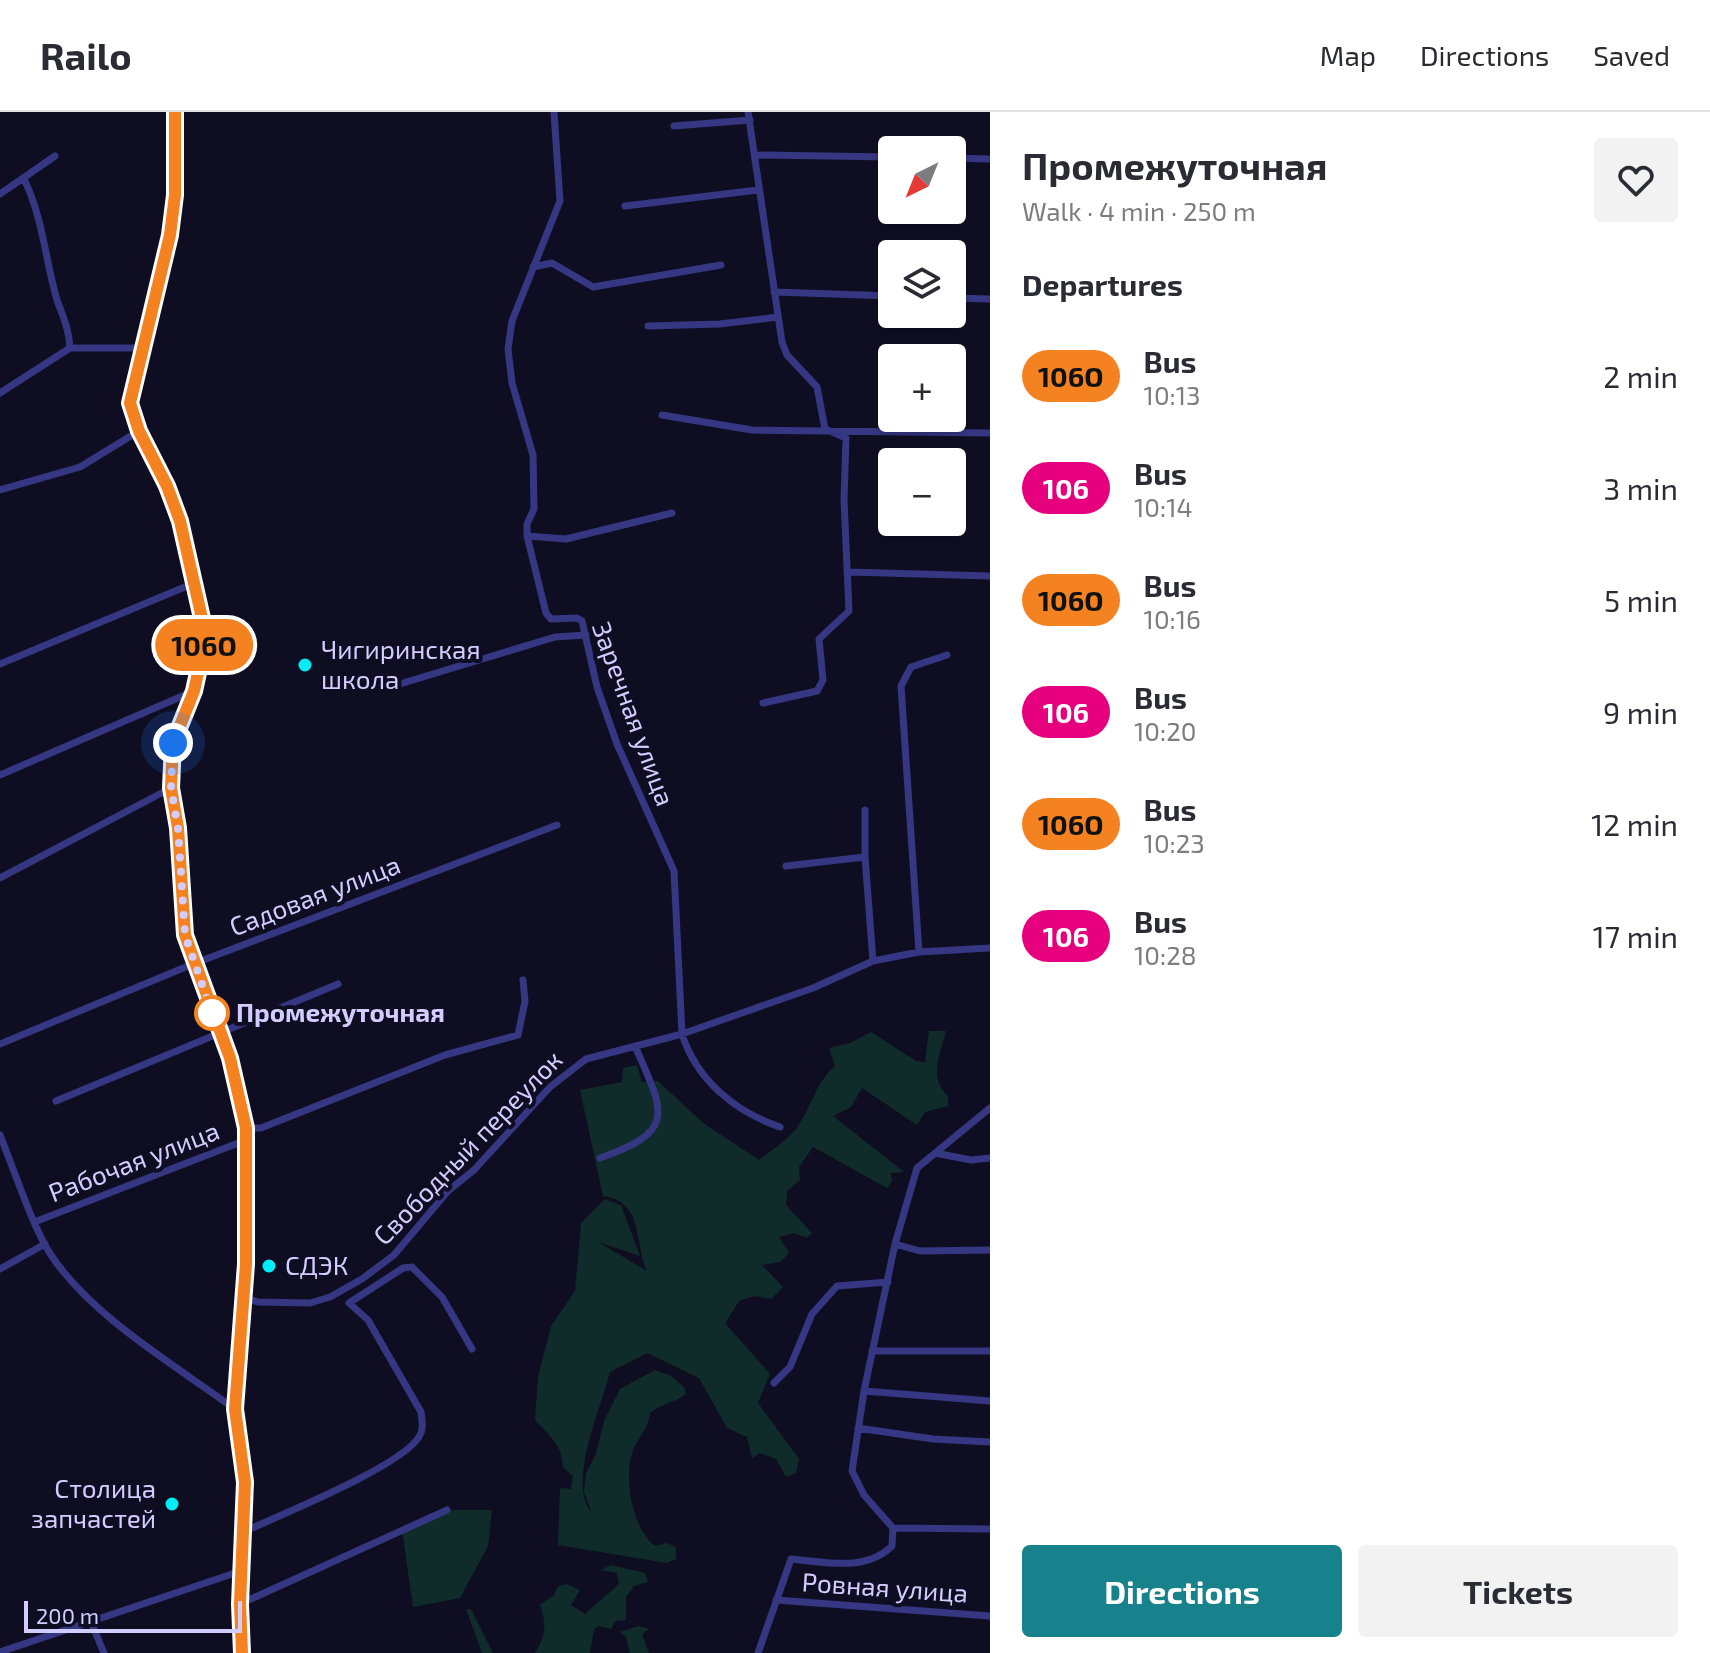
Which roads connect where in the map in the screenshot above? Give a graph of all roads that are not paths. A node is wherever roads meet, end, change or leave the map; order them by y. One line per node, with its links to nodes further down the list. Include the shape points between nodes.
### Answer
1 (175, 112): 23 (street, via 170,235)
2 (554, 112): 15 (street, Заречная улица, via 560,201)
3 (749, 116): 4 (street); 5 (street)
4 (674, 126)
5 (755, 155): 7 (street); 11 (street)
6 (55, 156): 10 (street)
7 (878, 157)
8 (966, 158): 9 (street)
9 (988, 159)
10 (24, 179): 12 (street); 22 (street, via 46,243)
11 (758, 190): 13 (street); 16 (street)
12 (0, 194)
13 (625, 206)
14 (721, 265): 15 (street, via 593,287 552,263)
15 (533, 267): 31 (street, Заречная улица, via 512,321 508,349 533,455 534,509)
16 (774, 292): 17 (street); 20 (street)
17 (878, 296)
18 (966, 298): 19 (street)
19 (990, 299)
20 (778, 317): 21 (street); 26 (street, via 787,355 817,387)
21 (648, 326)
22 (70, 348): 23 (street); 24 (street)
23 (143, 348): 27 (street, via 130,403)
24 (0, 393)
25 (662, 415): 26 (street, via 752,430)
26 (825, 429): 28 (street); 32 (street, via 846,438)
27 (139, 431): 29 (street, via 80,467); 34 (street, via 180,521)
28 (990, 433)
29 (0, 490)
30 (672, 513): 31 (street, via 566,539)
31 (527, 536): 35 (street, Заречная улица, via 546,613 557,620 577,618)
32 (848, 572): 33 (street); 42 (street, via 849,611 819,639 823,680 817,691)
33 (990, 576)
34 (192, 584): 36 (street); 39 (street)
35 (586, 635): 40 (street, via 555,637); 57 (street, Заречная улица, via 617,744 674,871)
36 (206, 636): 37 (street); 41 (street)
37 (230, 643)
38 (947, 655): 51 (street, via 911,667 901,686)
39 (0, 664)
40 (390, 687)
41 (194, 691): 43 (street); 44 (street, via 173,743)
42 (763, 703)
43 (0, 775)
44 (171, 788): 49 (street); 53 (street, via 185,935)
45 (865, 810): 47 (street)
46 (557, 825): 53 (street, Садовая улица)
47 (865, 857): 48 (street); 52 (street)
48 (786, 866)
49 (0, 878)
50 (990, 948): 51 (street)
51 (919, 952): 52 (street)
52 (873, 961): 57 (street)
53 (193, 964): 56 (street); 58 (street, Садовая улица)
54 (523, 980): 63 (street, Рабочая улица, via 518,1035 445,1055 261,1128)
55 (338, 984): 56 (street)
56 (220, 1031): 60 (street); 63 (street)
57 (682, 1034): 59 (street, Свободный переулок); 62 (street, Заречная улица, via 701,1073 722,1095 753,1118)
58 (0, 1044)
59 (635, 1046): 67 (street, via 660,1103 659,1121 625,1151); 75 (street, Свободный переулок, via 575,1066 448,1191 394,1255 362,1279 310,1303)
60 (56, 1101)
61 (990, 1108): 66 (street)
62 (780, 1127)
63 (246, 1128): 65 (street)
64 (0, 1135): 69 (street)
65 (246, 1140): 69 (street, Рабочая улица); 75 (street)
66 (935, 1153): 68 (street); 71 (street, via 917,1168)
67 (600, 1158)
68 (990, 1158)
69 (37, 1221): 70 (street)
70 (45, 1244): 73 (street); 82 (street, via 79,1289)
71 (895, 1244): 72 (street, via 920,1251); 74 (street)
72 (990, 1250)
73 (0, 1269)
74 (888, 1282): 77 (street); 79 (street, via 837,1286 812,1314 790,1367)
75 (242, 1297): 82 (street)
76 (472, 1349): 88 (street, via 442,1297 412,1267 349,1303 368,1320 421,1412 418,1439 361,1478)
77 (872, 1351): 78 (street); 80 (street)
78 (990, 1351)
79 (774, 1383)
80 (864, 1391): 81 (street); 83 (street)
81 (990, 1401)
82 (235, 1409): 88 (street, via 245,1482)
83 (858, 1428): 84 (street); 86 (street, via 852,1471 864,1495)
84 (990, 1442)
85 (447, 1510): 91 (street)
86 (893, 1528): 87 (street); 90 (street, via 892,1546 879,1559 791,1559)
87 (990, 1529)
88 (243, 1532): 89 (street)
89 (241, 1571): 91 (street); 93 (street)
90 (776, 1600): 92 (street, Ровная улица); 97 (street)
91 (240, 1604): 96 (street)
92 (990, 1616)
93 (91, 1622): 94 (street); 95 (street)
94 (0, 1652)
95 (104, 1653)
96 (242, 1653)
97 (758, 1653)

